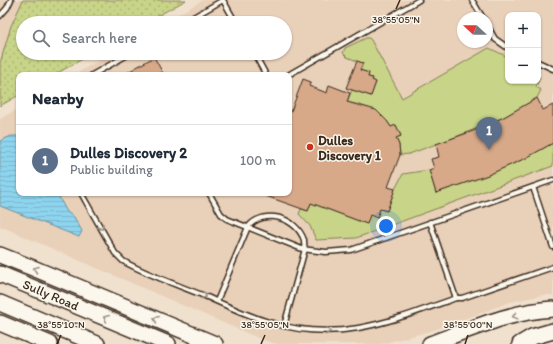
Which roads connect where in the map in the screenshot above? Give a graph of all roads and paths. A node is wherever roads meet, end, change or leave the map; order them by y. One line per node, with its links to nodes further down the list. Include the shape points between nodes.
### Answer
1 (11, 0): 6 (lane)
2 (223, 0): 7 (lane); 8 (lane)
3 (419, 0): 17 (lane)
4 (472, 0): 5 (lane)
5 (479, 12)
6 (0, 16)
7 (195, 16)
8 (232, 16)
9 (493, 36): 10 (lane)
10 (505, 46)
11 (119, 60): 15 (lane)
12 (258, 60): 16 (lane)
13 (541, 63): 14 (lane)
14 (553, 69)
15 (97, 72)
16 (264, 72)
17 (292, 73)
18 (553, 180): 19 (lane)
19 (533, 187): 22 (lane); 24 (lane)
20 (83, 196): 30 (lane, one-way to 30, via 120,259)
21 (211, 196): 23 (lane, via 223,217)
22 (430, 222): 25 (lane, via 351,250 326,252); 29 (lane)
23 (248, 227): 25 (lane); 25 (lane, via 268,216 284,218 300,232 304,240); 30 (lane)
24 (553, 247)
25 (304, 249): 34 (lane)
26 (0, 255): 36 (highway, one-way to 26)
27 (553, 267): 29 (lane)
28 (0, 274): 39 (highway, Sully Road, one-way to 28)
29 (456, 298): 34 (lane, one-way to 29, via 318,331 358,329 388,322)
30 (217, 301): 34 (lane, via 261,320)
31 (0, 303): 38 (highway, Sully Road)
32 (553, 309): 42 (highway, one-way to 42, via 510,317)
33 (0, 324): 37 (highway)
34 (284, 326)
35 (553, 332): 43 (highway, via 532,337)
36 (192, 334): 40 (highway); 41 (highway)
37 (50, 344)
38 (97, 344)
39 (168, 344)
40 (215, 344)
41 (222, 344)
42 (430, 344)
43 (520, 344)

